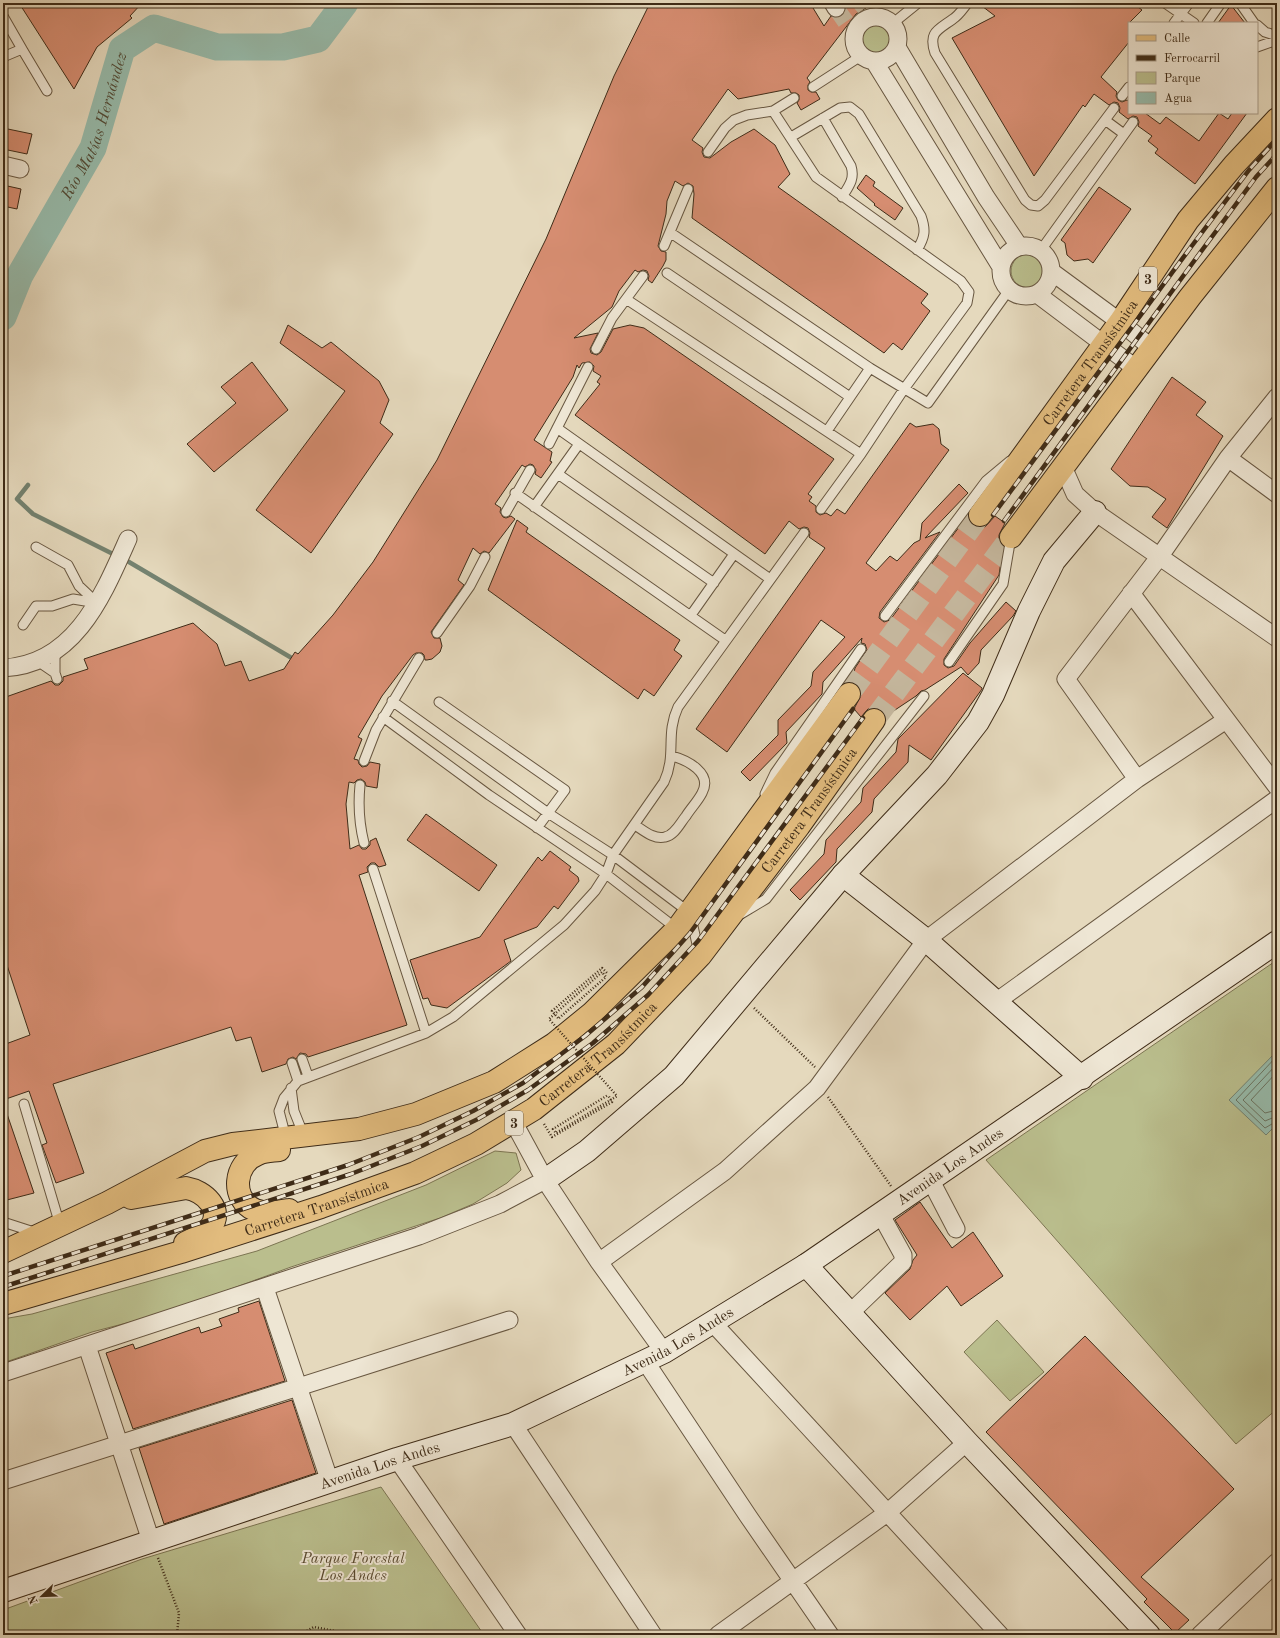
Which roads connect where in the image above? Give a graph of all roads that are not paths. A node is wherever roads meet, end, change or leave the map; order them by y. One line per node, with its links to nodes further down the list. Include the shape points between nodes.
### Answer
1 (918, 3): 10 (lane)
2 (1165, 3): 8 (lane)
3 (1189, 3): 8 (lane)
4 (1221, 3): 13 (lane)
5 (1240, 3): 14 (lane)
6 (966, 5): 32 (lane, via 954,19 938,28 932,44 1025,200 1031,205 1038,206 1045,200)
7 (865, 8): 10 (street, via 870,15)
8 (1181, 14): 11 (lane); 12 (lane)
9 (3, 16): 20 (lane)
10 (886, 21): 18 (street, via 896,31); 22 (street, via 874,17 861,23 852,32 856,50)
11 (1175, 22)
12 (1193, 22)
13 (1208, 22)
14 (1253, 22)
15 (1258, 26): 16 (lane, via 1265,32)
16 (1277, 36)
17 (1277, 40): 19 (lane)
18 (897, 47): 22 (street, via 888,58); 44 (street, via 986,197)
19 (1258, 47)
20 (22, 49): 21 (lane); 25 (lane)
21 (3, 57)
22 (868, 58): 23 (lane); 47 (street)
23 (812, 87)
24 (1128, 88): 26 (lane)
25 (48, 91)
26 (1122, 96)
27 (794, 98): 29 (lane)
28 (1114, 108): 32 (lane)
29 (773, 110): 35 (lane); 36 (lane, via 734,120)
30 (823, 118): 35 (lane); 41 (lane, via 851,166 853,174 852,182); 45 (lane, via 840,108 850,107 859,114 921,216 925,226 924,237)
31 (1277, 119): 54 (main road, Carretera Transístmica / 3, via 1188,220)
32 (1105, 120): 34 (lane)
33 (1133, 122): 34 (lane)
34 (1124, 134): 46 (lane)
35 (791, 137): 41 (lane, via 816,177)
36 (708, 152)
37 (3, 165): 38 (street)
38 (20, 169)
39 (1277, 188): 57 (main road, via 1190,297)
40 (688, 189): 42 (lane)
41 (842, 197): 45 (lane)
42 (671, 233): 43 (lane); 59 (lane)
43 (664, 246)
44 (1019, 246): 46 (street); 47 (street, via 1007,254)
45 (917, 250): 61 (lane, via 961,281 969,292 967,303)
46 (1041, 250): 48 (street, via 1049,260)
47 (1001, 267): 51 (street, via 1003,279)
48 (1052, 272): 52 (street, via 1048,285); 54 (street)
49 (668, 273): 62 (lane)
50 (643, 276): 53 (lane)
51 (1009, 290): 52 (street, via 1023,296); 61 (lane, via 928,403)
52 (1037, 294): 55 (street)
53 (626, 299): 56 (lane, via 605,330); 65 (lane)
54 (1120, 322): 55 (main road, Carretera Transístmica / 3); 57 (street)
55 (1105, 343): 60 (street); 68 (main road, Carretera Transístmica / 3)
56 (596, 349)
57 (1153, 350): 60 (main road)
58 (588, 367): 64 (lane)
59 (870, 368): 61 (lane); 62 (lane)
60 (1138, 370): 71 (main road)
61 (904, 389): 69 (lane)
62 (850, 397): 65 (lane)
63 (1277, 397): 70 (street)
64 (556, 428): 66 (lane); 67 (lane)
65 (827, 430): 69 (lane)
66 (549, 444)
67 (579, 444): 73 (lane); 85 (lane)
68 (1029, 448): 80 (main road, Carretera Transístmica / 3); 93 (lane, via 986,481)
69 (861, 454): 77 (lane)
70 (1228, 458): 75 (street); 86 (street)
71 (1064, 469): 79 (street, via 1075,494); 82 (main road)
72 (530, 470): 74 (lane)
73 (558, 474): 76 (lane); 89 (lane)
74 (515, 493): 76 (lane); 78 (lane)
75 (1277, 494)
76 (534, 507): 92 (lane)
77 (821, 509)
78 (506, 512)
79 (1095, 512): 86 (street); 125 (street, via 1054,561 1029,611 993,695 978,722 919,796)
80 (980, 515)
81 (804, 533): 88 (lane)
82 (1012, 537): 102 (lane, via 1003,584)
83 (127, 541): 91 (street)
84 (36, 547): 91 (lane, via 68,565 79,586)
85 (734, 554): 88 (lane); 89 (lane)
86 (1160, 556): 90 (street); 96 (street)
87 (485, 557): 95 (lane, via 470,586)
88 (770, 579): 97 (lane)
89 (714, 583): 92 (lane)
90 (1131, 593): 110 (street); 113 (street, via 1066,679)
91 (97, 603): 94 (lane, via 72,599 52,606 36,606); 99 (street, via 72,638)
92 (691, 615): 97 (lane)
93 (885, 616)
94 (23, 625)
95 (437, 633)
96 (1277, 638)
97 (725, 640): 111 (lane, via 678,707 672,720)
98 (860, 649): 118 (lane, via 775,773 766,792)
99 (54, 651): 101 (street); 101 (lane, via 56,676)
100 (419, 658): 106 (lane)
101 (36, 660): 103 (street)
102 (949, 662)
103 (3, 668)
104 (849, 694): 118 (main road)
105 (924, 696): 127 (lane, via 766,899)
106 (392, 702): 108 (lane); 117 (lane)
107 (439, 702): 117 (lane, via 565,790)
108 (383, 717): 112 (lane); 120 (lane)
109 (874, 720): 127 (main road, Carretera Transístmica / 3, via 799,826)
110 (1226, 720): 113 (street); 115 (street)
111 (672, 756): 119 (lane, via 670,770 664,782); 119 (lane, via 689,762 700,772 705,782 703,792 673,833 664,838 655,837)
112 (364, 761)
113 (1137, 779): 128 (street)
114 (360, 784): 121 (lane, via 358,801)
115 (1277, 787)
116 (1277, 799): 131 (street)
117 (548, 813): 120 (lane); 122 (lane)
118 (760, 816): 126 (main road)
119 (635, 825): 122 (lane)
120 (537, 828): 124 (lane)
121 (364, 843)
122 (614, 855): 124 (lane); 126 (lane)
123 (373, 870): 132 (lane)
124 (606, 874): 126 (lane); 132 (lane, via 595,891 564,925 453,1017)
125 (843, 875): 128 (street); 144 (street, via 674,1076 587,1151)
126 (684, 921): 130 (lane); 139 (main road, via 592,1013 554,1044 494,1082)
127 (726, 922): 130 (main road, Carretera Transístmica / 3)
128 (926, 940): 131 (street); 152 (street, via 823,1082 725,1171)
129 (1277, 942): 136 (street, Avenida Los Andes)
130 (700, 956): 141 (main road, Carretera Transístmica / 3, via 616,1044)
131 (996, 1002): 136 (street)
132 (426, 1033): 135 (lane)
133 (302, 1059): 135 (lane)
134 (292, 1063): 137 (lane)
135 (308, 1076): 137 (lane)
136 (1082, 1078): 145 (street, Avenida Los Andes)
137 (298, 1080): 138 (lane)
138 (291, 1088): 142 (lane); 142 (lane, via 279,1111)
139 (459, 1098): 142 (main road, via 359,1129); 143 (main road, via 405,1126 371,1138 258,1154 240,1168 238,1185 243,1201 254,1209 270,1213)
140 (24, 1104): 150 (lane)
141 (514, 1123): 143 (main road, Carretera Transístmica / 3); 144 (street)
142 (295, 1137): 146 (main road, via 233,1144 205,1151)
143 (415, 1173): 154 (main road, Carretera Transístmica / 3, via 321,1207)
144 (544, 1180): 152 (street); 155 (street, via 500,1204 419,1236)
145 (931, 1181): 147 (street, Avenida Los Andes); 149 (street)
146 (107, 1203): 150 (main road); 154 (main road, via 168,1190 194,1189 204,1194 210,1202 214,1218 210,1228 194,1239)
147 (881, 1215): 153 (street, Avenida Los Andes); 157 (street, via 903,1255 903,1262)
148 (3, 1222): 150 (lane)
149 (956, 1229)
150 (51, 1230): 151 (main road)
151 (3, 1252)
152 (599, 1262): 161 (street)
153 (806, 1265): 157 (street); 159 (street, Avenida Los Andes)
154 (71, 1284): 156 (main road, Carretera Transístmica / 3)
155 (265, 1288): 160 (street); 164 (street)
156 (3, 1304)
157 (851, 1312): 166 (street)
158 (509, 1320): 164 (street)
159 (712, 1322): 161 (street, Avenida Los Andes); 171 (street)
160 (87, 1346): 163 (street); 167 (street)
161 (664, 1352): 162 (street, Avenida Los Andes)
162 (645, 1361): 165 (street, Avenida Los Andes); 174 (street)
163 (3, 1373)
164 (299, 1387): 167 (street); 170 (street)
165 (513, 1424): 168 (street, Avenida Los Andes); 177 (street)
166 (967, 1442): 171 (street); 181 (street)
167 (120, 1444): 169 (street); 172 (street)
168 (398, 1459): 170 (street, Avenida Los Andes); 176 (street)
169 (3, 1481)
170 (330, 1482): 172 (street, Avenida Los Andes)
171 (887, 1513): 174 (street); 180 (street)
172 (151, 1541): 175 (street, Avenida Los Andes)
173 (1277, 1562): 182 (street)
174 (793, 1581): 178 (street); 179 (street)
175 (3, 1591)
176 (518, 1635)
177 (653, 1635)
178 (718, 1635)
179 (830, 1635)
180 (1000, 1635)
181 (1149, 1635)
182 (1200, 1635)

